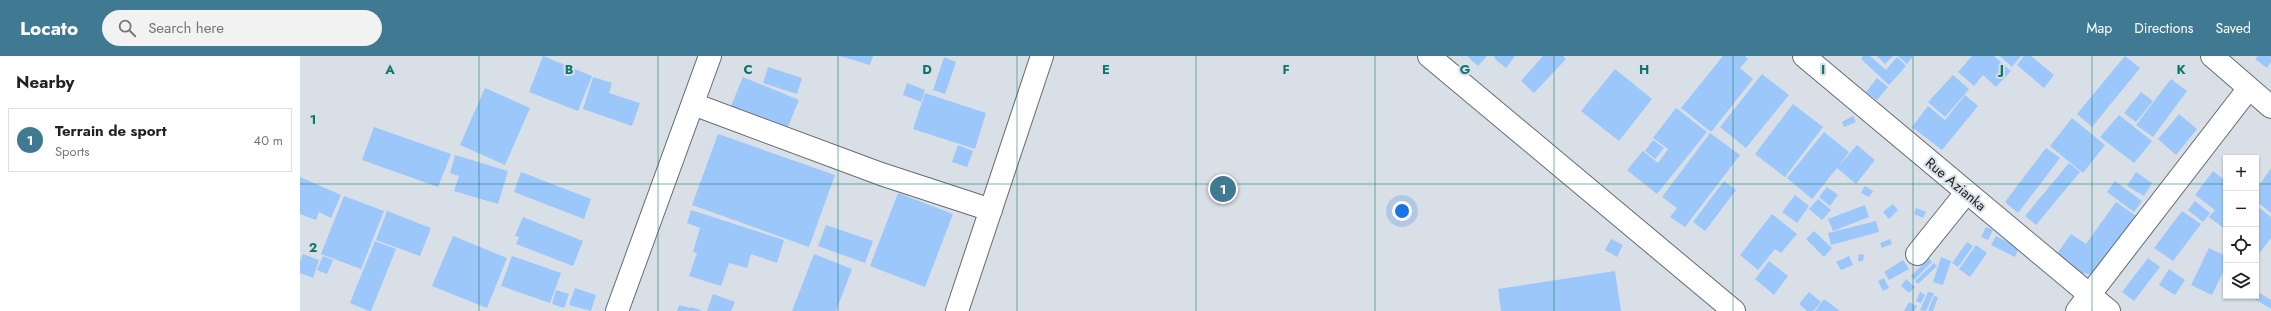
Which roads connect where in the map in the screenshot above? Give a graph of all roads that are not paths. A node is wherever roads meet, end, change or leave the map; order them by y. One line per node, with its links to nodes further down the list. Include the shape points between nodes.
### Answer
1 (710, 56): 7 (street)
2 (1042, 56): 10 (street)
3 (1429, 56): 15 (street)
4 (1804, 56): 9 (street, Rue Azianka)
5 (2212, 56): 6 (street)
6 (2249, 88): 8 (street); 12 (street)
7 (693, 104): 10 (street, via 881,174); 13 (street)
8 (2271, 107)
9 (1966, 193): 11 (street); 12 (street, Rue Azianka)
10 (991, 210): 14 (street)
11 (1917, 254)
12 (2083, 304): 16 (street, Rue Azianka)
13 (617, 311)
14 (957, 311)
15 (1734, 311)
16 (2109, 311)

